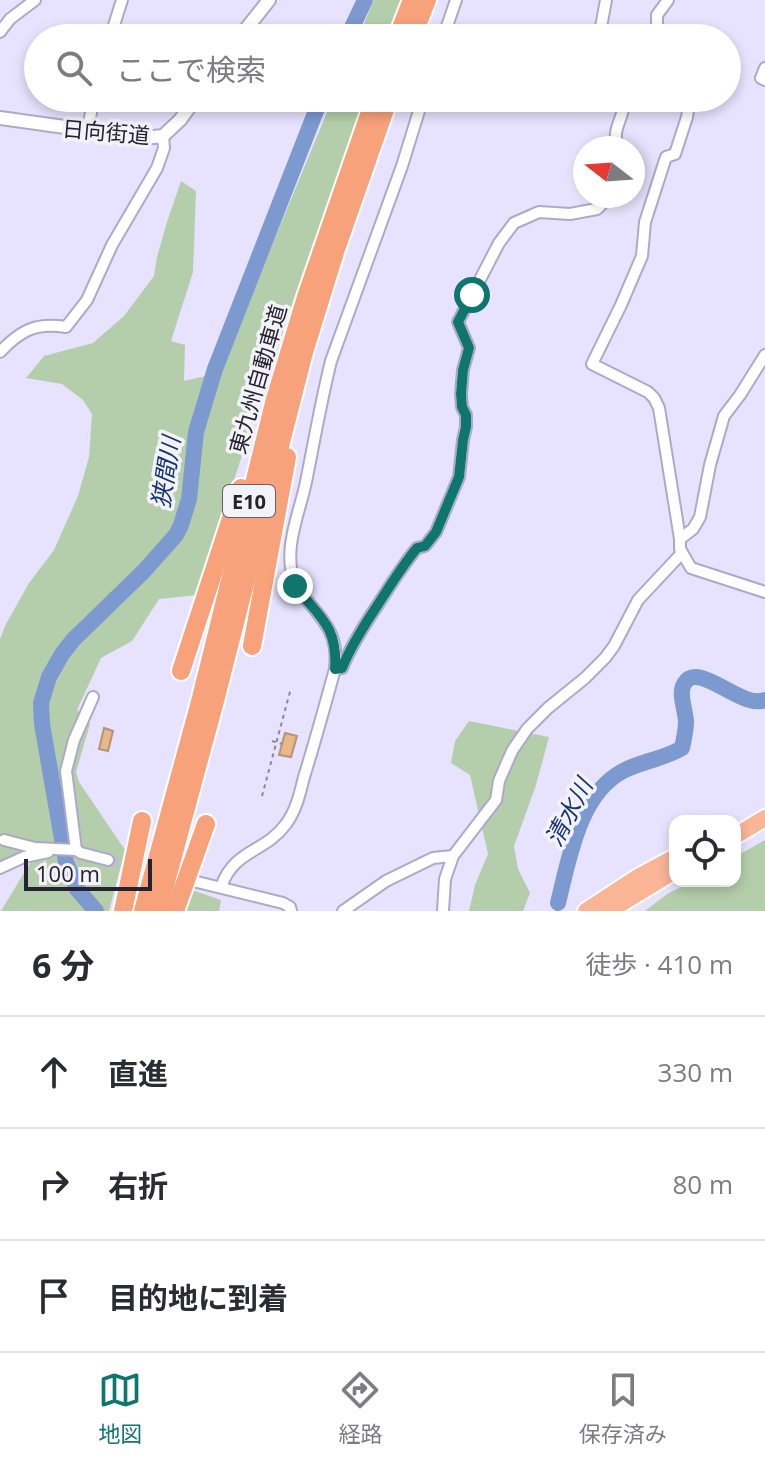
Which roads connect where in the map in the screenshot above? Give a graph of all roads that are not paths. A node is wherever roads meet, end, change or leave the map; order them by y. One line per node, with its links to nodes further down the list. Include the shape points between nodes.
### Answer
1 (35, 0): 16 (street)
2 (122, 0): 9 (street)
3 (269, 0): 10 (street)
4 (412, 0): 11 (highway)
5 (427, 0): 12 (highway)
6 (456, 0): 13 (street)
7 (606, 0): 14 (street)
8 (668, 0): 15 (street)
9 (114, 24)
10 (250, 24)
11 (403, 24)
12 (418, 24)
13 (448, 24)
14 (602, 24)
15 (657, 24)
16 (0, 32)
17 (765, 68): 18 (street)
18 (765, 80)
19 (91, 112): 27 (street)
20 (186, 112): 28 (street, 日向街道)
21 (370, 112): 32 (highway, 東九州自動車道 / E10)
22 (384, 112): 30 (highway, 東九州自動車道 / E10)
23 (419, 112): 39 (street, via 331,361 292,535 295,586 333,635)
24 (623, 112): 29 (street)
25 (688, 112): 35 (street, via 645,222 642,256 592,364 654,398)
26 (0, 118): 27 (street, 日向街道)
27 (87, 132): 28 (street, 日向街道)
28 (163, 136): 33 (street, via 157,168 87,300 66,327 27,329)
29 (616, 136)
30 (351, 206): 38 (highway, via 287,457); 60 (highway, 東九州自動車道 / E10, via 300,364)
31 (598, 208): 39 (street, via 570,214 539,212 514,223 499,243 458,322 469,348 461,394 466,427 459,477 436,532 405,563 363,625 342,668)
32 (291, 344): 40 (highway); 59 (highway, 東九州自動車道 / E10)
33 (0, 352)
34 (765, 355): 35 (street, via 724,416 700,517)
35 (680, 539): 36 (street)
36 (682, 553): 37 (street, via 691,568); 50 (street, via 638,600 605,658 527,729 512,751 496,800)
37 (765, 592)
38 (252, 646)
39 (335, 669): 57 (street, via 292,816 276,836 235,863)
40 (181, 671)
41 (93, 697): 49 (street, via 66,771)
42 (765, 815): 45 (highway); 46 (highway)
43 (142, 821): 58 (highway)
44 (206, 824): 61 (highway)
45 (741, 825)
46 (741, 832)
47 (4, 840): 48 (street)
48 (57, 850): 49 (street); 53 (street)
49 (76, 850): 51 (street)
50 (453, 856): 63 (street, via 433,858 386,881); 64 (street)
51 (108, 860)
52 (669, 860): 65 (highway)
53 (0, 868)
54 (669, 876): 66 (highway)
55 (669, 876): 67 (highway)
56 (193, 881): 57 (street)
57 (221, 887): 62 (street, via 283,903)
58 (123, 911)
59 (143, 911)
60 (158, 911)
61 (175, 911)
62 (291, 911)
63 (343, 911)
64 (443, 911)
65 (586, 911)
66 (609, 911)
67 (622, 911)

